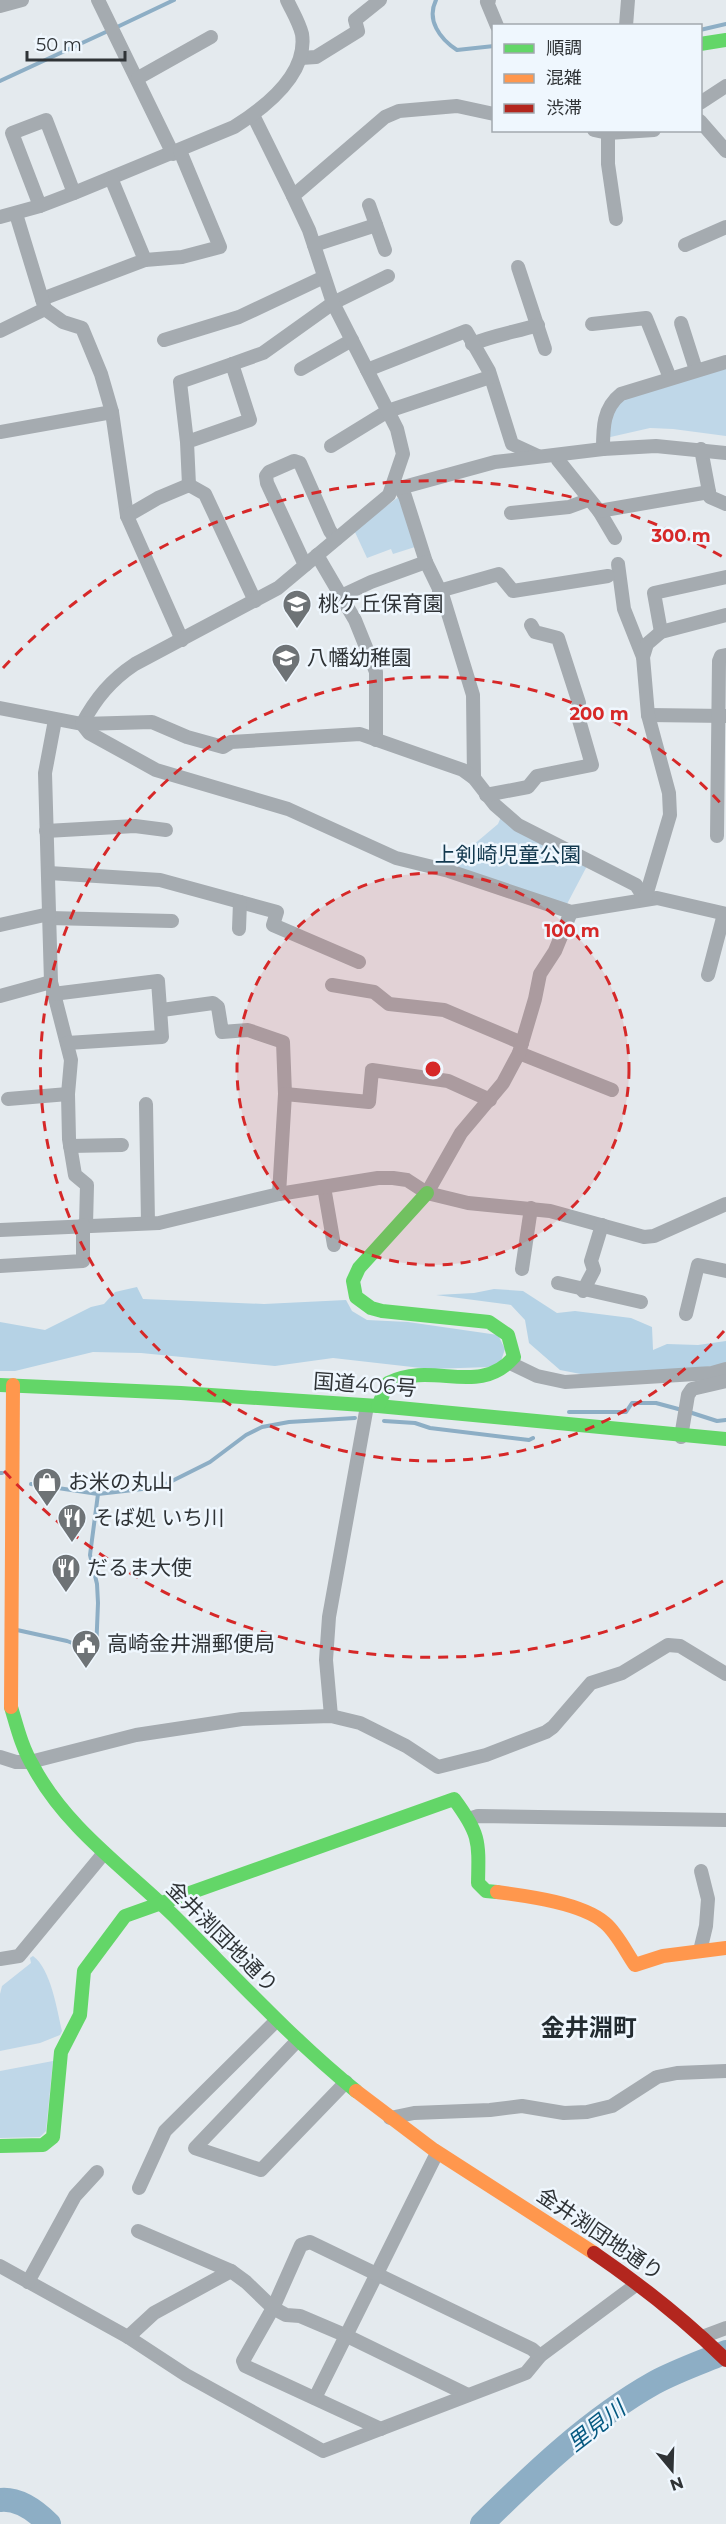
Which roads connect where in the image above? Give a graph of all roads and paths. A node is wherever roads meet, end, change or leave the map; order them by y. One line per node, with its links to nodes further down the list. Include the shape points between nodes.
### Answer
1 (22, 0): 7 (street)
2 (98, 0): 14 (street)
3 (287, 0): 13 (street, via 300,25)
4 (380, 0): 13 (street, via 355,20 358,31 316,57)
5 (489, 0): 8 (street)
6 (628, 0): 9 (street)
7 (0, 6)
8 (496, 24)
9 (626, 24)
10 (211, 37): 14 (street)
11 (726, 40): 12 (main road)
12 (702, 44)
13 (301, 58): 18 (street, via 296,69)
14 (138, 78): 24 (street)
15 (726, 86): 16 (street)
16 (702, 102)
17 (492, 114): 27 (street, via 457,105 399,111 385,117)
18 (253, 115): 24 (street); 27 (street)
19 (702, 123): 23 (street)
20 (604, 132): 22 (street)
21 (624, 132): 22 (street)
22 (609, 133): 32 (street, via 608,164)
23 (726, 151)
24 (176, 152): 25 (street); 38 (street, via 220,247 182,257)
25 (111, 178): 26 (street); 38 (street)
26 (74, 193): 29 (street); 29 (street, via 46,120 12,133)
27 (293, 196): 35 (street)
28 (369, 205): 33 (street)
29 (40, 206): 30 (street)
30 (16, 214): 31 (street); 43 (street)
31 (0, 217)
32 (616, 219)
33 (376, 225): 35 (street); 37 (street)
34 (726, 227): 36 (street)
35 (314, 245): 41 (street)
36 (685, 245)
37 (385, 250)
38 (145, 260): 43 (street)
39 (518, 267): 46 (street)
40 (388, 276): 42 (street)
41 (324, 277): 42 (street); 48 (street, via 239,316)
42 (333, 303): 49 (street); 53 (street, via 263,353)
43 (44, 304): 47 (street); 60 (street, via 63,322 82,328)
44 (681, 323): 56 (street)
45 (592, 324): 58 (street, via 646,318)
46 (537, 325): 50 (street, via 497,333); 51 (street)
47 (0, 331)
48 (164, 340)
49 (352, 340): 54 (street); 55 (street)
50 (472, 344): 55 (street, via 466,331); 57 (street)
51 (545, 349)
52 (726, 362): 56 (street)
53 (232, 364): 62 (street, via 180,382); 62 (street, via 250,420)
54 (301, 369)
55 (367, 370): 59 (street)
56 (696, 370): 58 (street)
57 (490, 377): 59 (street); 68 (street, via 512,444)
58 (670, 378): 64 (street, via 613,400 604,417)
59 (388, 411): 63 (street); 70 (street, via 400,436 403,454)
60 (111, 412): 61 (street); 76 (street)
61 (0, 432)
62 (187, 442): 69 (street)
63 (331, 446)
64 (603, 449): 65 (street); 67 (street)
65 (701, 449): 66 (street); 71 (street)
66 (726, 453)
67 (557, 456): 68 (street); 72 (street)
68 (539, 458): 70 (street, via 495,462)
69 (189, 485): 76 (street); 87 (street, via 205,494)
70 (397, 488): 78 (street); 80 (street, via 405,495)
71 (709, 492): 73 (street, via 710,497); 74 (street)
72 (588, 500): 74 (street); 75 (street, via 569,507)
73 (726, 504)
74 (599, 511): 77 (street)
75 (511, 513)
76 (127, 516): 91 (street)
77 (615, 538)
78 (336, 539): 79 (street); 82 (street, via 300,463 294,461 269,472 267,483)
79 (317, 555): 82 (street); 86 (street)
80 (426, 562): 85 (street); 86 (street)
81 (618, 564): 93 (street, via 624,609)
82 (305, 565): 87 (street)
83 (608, 576): 85 (street, via 513,591 499,574)
84 (726, 577): 90 (street, via 654,593)
85 (439, 591): 101 (street, via 473,695)
86 (341, 596): 99 (street, via 376,672)
87 (255, 601): 91 (street)
88 (726, 615): 90 (street)
89 (531, 625): 102 (street, via 535,632 558,638 579,702 577,713 592,765 537,776 528,787)
90 (662, 632): 93 (street, via 647,644)
91 (182, 640): 98 (street, via 114,678)
92 (726, 655): 96 (street, via 719,661)
93 (643, 657): 95 (street)
94 (0, 708): 97 (street)
95 (648, 715): 96 (street); 108 (street, via 669,794 670,815)
96 (722, 716): 100 (street)
97 (55, 720): 98 (street); 104 (street, via 45,773)
98 (82, 724): 99 (street, via 152,722 223,747 231,742 347,733); 110 (street, via 89,733 156,770 288,809 396,858 449,871)
99 (376, 740): 101 (street, via 463,770)
100 (722, 777): 106 (street)
101 (474, 778): 102 (street)
102 (486, 795): 108 (street, via 518,825 636,885)
103 (166, 830): 104 (street, via 135,826)
104 (46, 831): 107 (street)
105 (702, 836): 106 (street)
106 (721, 836)
107 (49, 873): 109 (street, via 160,879); 112 (street)
108 (645, 899): 110 (street); 111 (street, via 657,898)
109 (240, 902): 115 (street); 116 (street, via 277,912 273,926)
110 (571, 912): 123 (street, via 555,951 540,974)
111 (725, 914): 117 (street)
112 (49, 916): 113 (street); 114 (street); 119 (street)
113 (172, 921)
114 (0, 925)
115 (239, 929)
116 (359, 962)
117 (708, 975)
118 (332, 984): 123 (street, via 374,992 389,1004 444,1010)
119 (52, 988): 120 (street); 121 (street, via 158,981); 122 (street)
120 (0, 996)
121 (162, 1010): 122 (street, via 162,1037); 126 (street, via 213,1004 218,1007 222,1032 248,1030 283,1042)
122 (67, 1043): 125 (street, via 71,1060)
123 (520, 1048): 124 (street); 128 (street)
124 (612, 1090)
125 (68, 1094): 127 (street); 131 (street)
126 (285, 1094): 128 (street, via 369,1102 372,1070 448,1081); 134 (street)
127 (8, 1099)
128 (490, 1100): 133 (street, via 462,1133)
129 (146, 1104): 137 (street)
130 (122, 1145): 131 (street)
131 (70, 1146): 138 (street, via 75,1174 87,1185)
132 (324, 1186): 133 (street, via 393,1178 407,1180); 134 (street); 141 (street)
133 (428, 1193): 136 (street, via 488,1206); 149 (main road, via 359,1268 353,1281 357,1297 363,1304 382,1311 476,1319 502,1327 513,1345)
134 (279, 1194): 137 (street)
135 (726, 1204): 139 (street, via 654,1236 635,1236)
136 (531, 1208): 139 (street); 143 (street)
137 (148, 1223): 138 (street)
138 (85, 1225): 140 (street); 142 (street, via 83,1262)
139 (602, 1225): 146 (street, via 591,1261 594,1270)
140 (0, 1230)
141 (334, 1245)
142 (0, 1266)
143 (522, 1269)
144 (726, 1271): 148 (street, via 698,1265)
145 (558, 1283): 146 (street)
146 (584, 1291): 147 (street)
147 (641, 1302)
148 (686, 1314)
149 (510, 1363): 150 (street, via 537,1376 565,1382); 153 (main road, via 499,1373 488,1376 402,1375 388,1383)
150 (726, 1369)
151 (726, 1381): 154 (street, via 692,1389)
152 (6, 1385): 153 (main road, 国道406号); 159 (main road, 金井渕団地通り, via 10,1701)
153 (373, 1406): 154 (main road, 国道406号); 157 (street, via 329,1617 326,1660)
154 (682, 1430): 155 (main road, 国道406号)
155 (726, 1439)
156 (726, 1674): 157 (street, via 680,1646 668,1645 622,1673 591,1683 546,1732 486,1755 438,1767 360,1723)
157 (331, 1716): 159 (street, via 242,1719 136,1735)
158 (0, 1757): 159 (street)
159 (30, 1762): 162 (main road, 金井渕団地通り, via 53,1800)
160 (469, 1819): 161 (street, via 478,1816); 164 (main road, via 454,1799); 166 (main road, via 479,1842 478,1883 486,1891 539,1898 594,1915 607,1924 635,1965)
161 (726, 1820)
162 (104, 1852): 164 (main road, 金井渕団地通り); 167 (street, via 19,1956)
163 (700, 1870): 166 (street, via 708,1899)
164 (162, 1905): 168 (main road, 金井渕団地通り); 173 (main road, via 125,1916 84,1971 80,2015 61,2052 53,2137 44,2145)
165 (726, 1948): 166 (main road)
166 (700, 1951)
167 (0, 1959)
168 (276, 2020): 169 (main road, 金井渕団地通り); 176 (street, via 165,2131)
169 (298, 2040): 171 (main road, 金井渕団地通り); 171 (street, via 195,2148 261,2170)
170 (726, 2071): 172 (street, via 657,2077 612,2106 587,2112 564,2113 522,2106)
171 (346, 2082): 172 (main road, 金井渕団地通り)
172 (390, 2118): 174 (main road, 金井渕団地通り)
173 (0, 2146)
174 (437, 2153): 180 (street); 182 (main road, 金井渕団地通り)
175 (97, 2172): 181 (street, via 75,2196)
176 (139, 2188)
177 (138, 2231): 179 (street)
178 (0, 2266): 181 (street)
179 (231, 2271): 183 (street); 186 (street, via 154,2313)
180 (377, 2276): 183 (street, via 310,2242 301,2245); 185 (street); 188 (street)
181 (28, 2282): 186 (street)
182 (637, 2284): 187 (main road, 金井渕団地通り); 188 (street)
183 (273, 2308): 185 (street); 191 (street, via 243,2361 245,2366)
184 (726, 2328): 187 (street)
185 (347, 2336): 190 (street); 191 (street)
186 (128, 2337): 192 (street, via 186,2375 323,2451)
187 (707, 2341): 189 (main road, 金井渕団地通り)
188 (540, 2356): 190 (street, via 526,2373)
189 (726, 2359)
190 (468, 2395): 192 (street)
191 (315, 2398): 192 (street)
192 (381, 2429)

